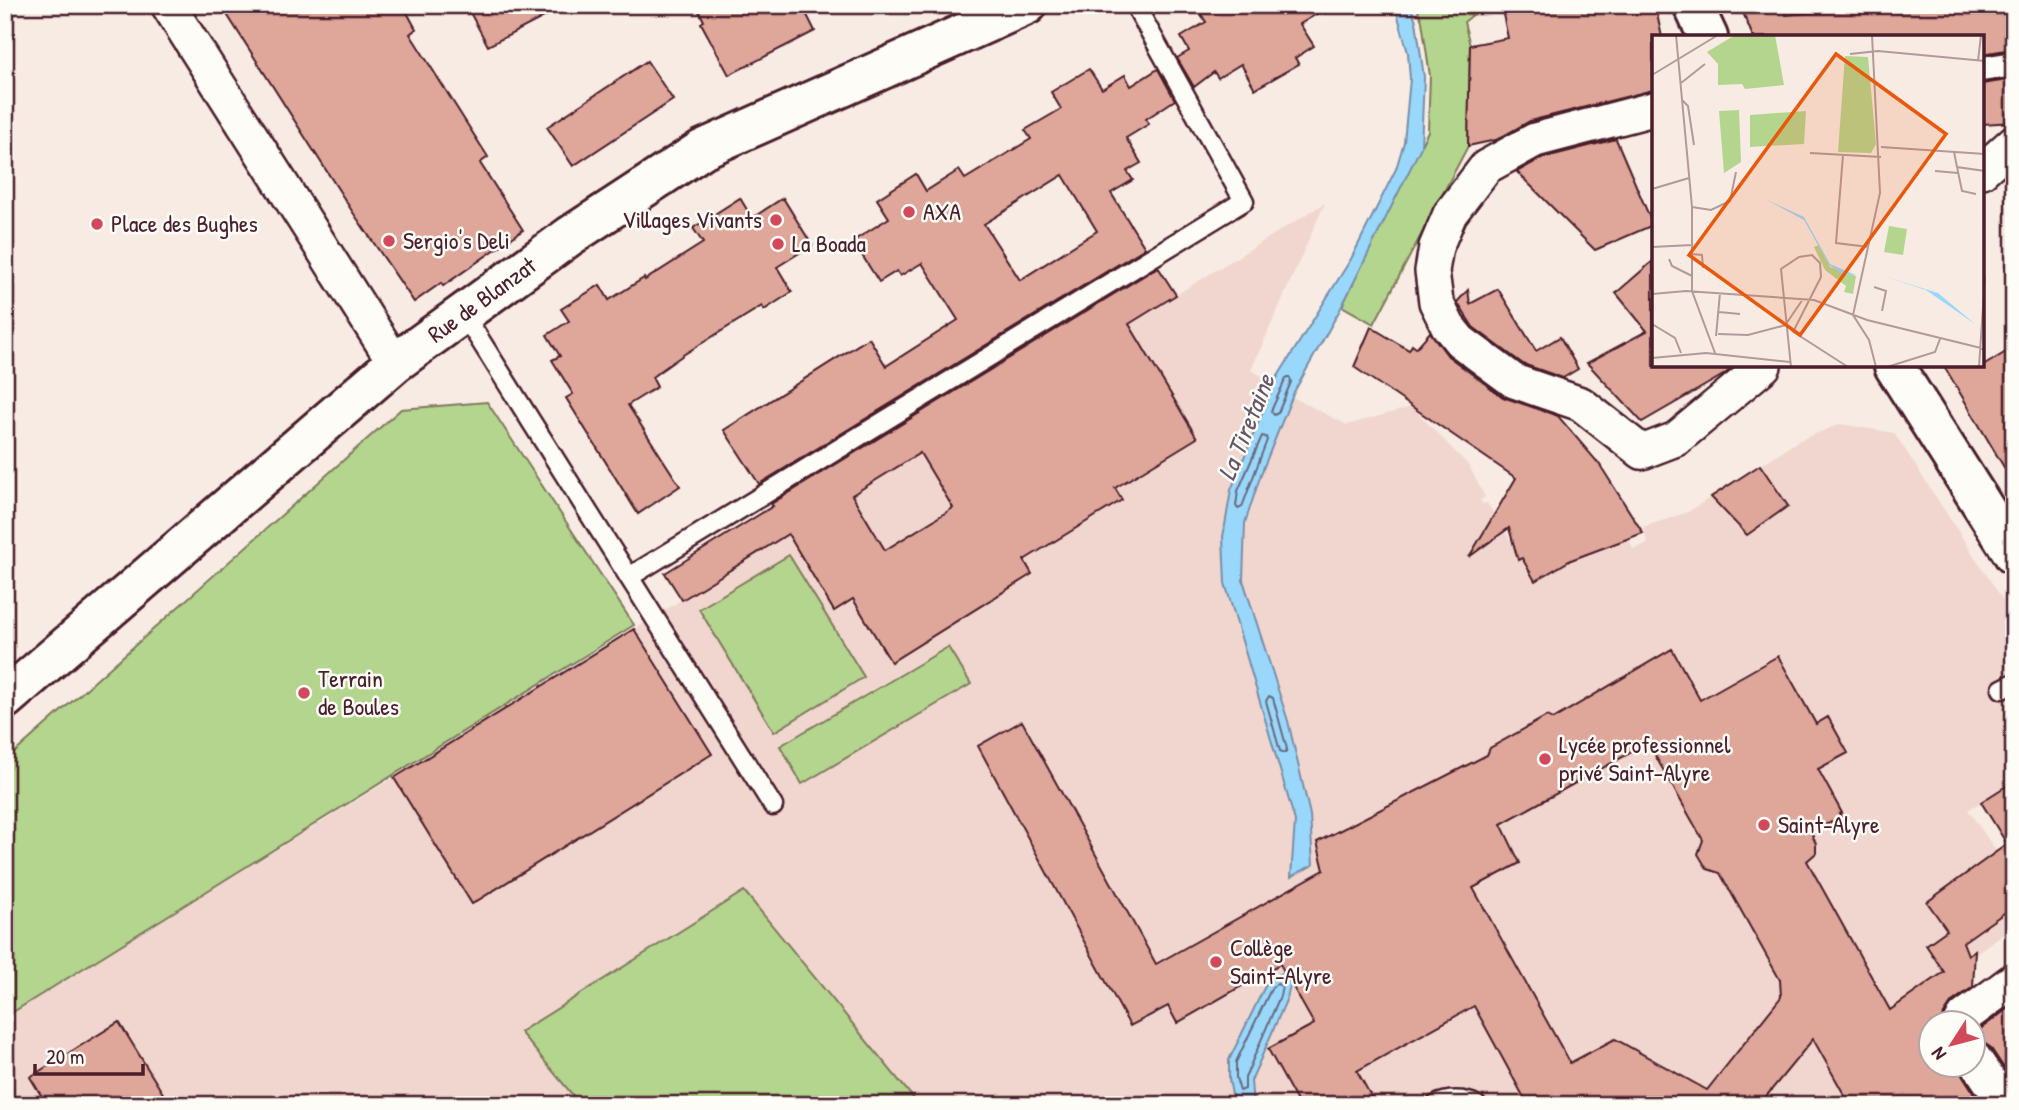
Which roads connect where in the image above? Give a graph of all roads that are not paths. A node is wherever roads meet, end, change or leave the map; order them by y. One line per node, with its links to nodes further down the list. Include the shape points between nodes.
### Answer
1 (168, 5): 13 (street)
2 (1027, 5): 12 (street, Rue de Blanzat, via 703,149)
3 (1135, 5): 17 (lane, via 1244,201)
4 (1693, 5): 5 (street)
5 (1707, 35)
6 (2014, 64): 7 (street)
7 (1984, 69)
8 (1652, 109): 14 (street, via 1535,140 1486,167 1450,214 1436,247 1432,271 1436,302 1460,341 1514,381 1581,404 1642,452 1676,439)
9 (2014, 142): 10 (street); 11 (street)
10 (1984, 144)
11 (1984, 169)
12 (463, 313): 13 (street, Rue de Blanzat); 17 (lane)
13 (395, 363): 18 (street, Rue de Blanzat)
14 (1762, 368)
15 (1895, 368): 16 (street)
16 (2014, 555)
17 (629, 577): 19 (lane)
18 (5, 699)
19 (774, 806)
20 (2014, 980): 21 (street)
21 (1974, 1009)
22 (1987, 1078): 23 (street)
23 (2001, 1097)
24 (1436, 1105): 25 (lane, via 1469,1101)
25 (1476, 1105)

